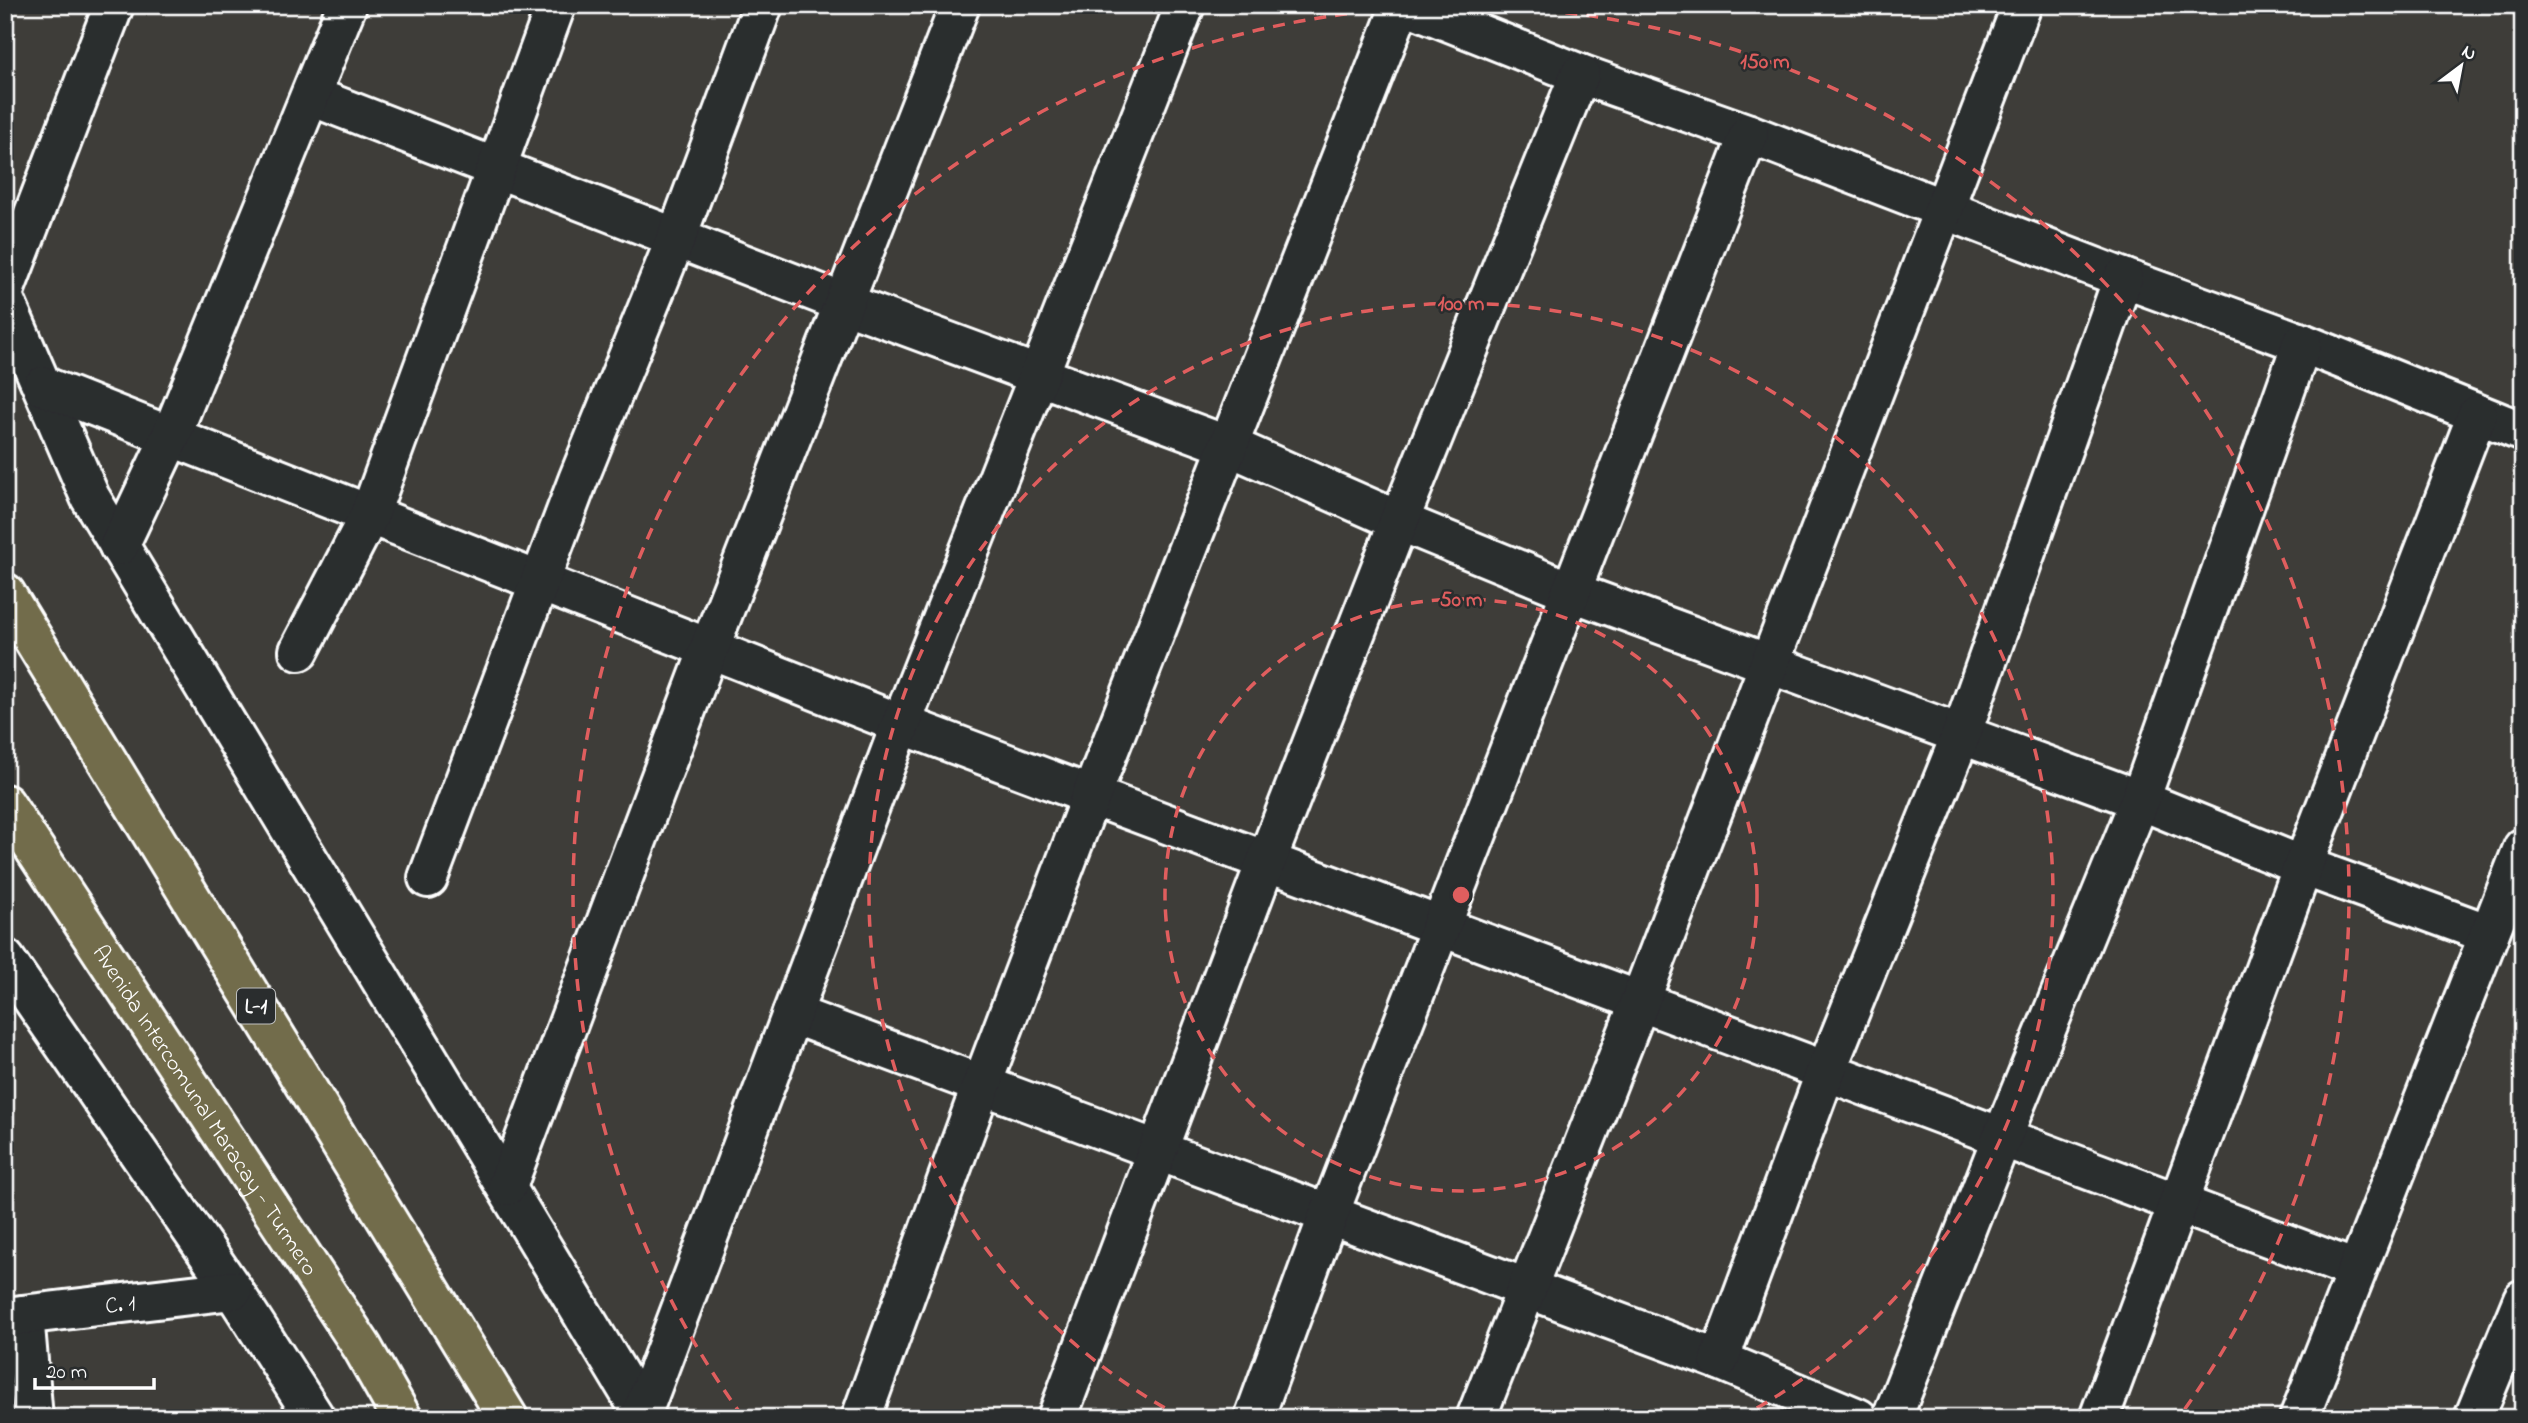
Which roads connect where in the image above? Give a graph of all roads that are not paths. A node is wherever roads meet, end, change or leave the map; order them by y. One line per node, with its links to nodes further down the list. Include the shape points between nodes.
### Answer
1 (114, 5): 17 (street)
2 (347, 5): 11 (street)
3 (556, 5): 13 (street)
4 (763, 5): 15 (street)
5 (960, 5): 19 (street)
6 (1185, 5): 21 (street)
7 (1402, 5): 26 (street)
8 (1407, 5): 10 (street)
9 (2022, 5): 14 (street)
10 (1580, 74): 12 (street); 28 (street)
11 (311, 96): 13 (street); 25 (street)
12 (1749, 134): 14 (street); 31 (street)
13 (495, 167): 15 (street); 27 (street)
14 (1944, 209): 16 (street); 35 (street)
15 (677, 236): 19 (street); 30 (street)
16 (2123, 278): 20 (street); 37 (street)
17 (5, 289)
18 (5, 301): 22 (street)
19 (844, 303): 21 (street); 33 (street)
20 (2302, 343): 23 (street); 39 (street)
21 (1039, 375): 26 (street); 36 (street)
22 (43, 386): 25 (street); 29 (street, via 90,498)
23 (2477, 415): 24 (street); 43 (street)
24 (2523, 432)
25 (170, 438): 27 (street); 29 (street)
26 (1229, 446): 28 (street); 38 (street)
27 (369, 516): 30 (street); 34 (street)
28 (1399, 521): 31 (street); 42 (street)
29 (119, 546): 54 (street)
30 (541, 583): 33 (street); 44 (street)
31 (1570, 591): 35 (street); 45 (street)
32 (5, 593): 68 (main road, L-1)
33 (709, 649): 36 (street); 54 (street)
34 (299, 651)
35 (1768, 664): 37 (street); 48 (street)
36 (901, 724): 38 (street); 49 (street)
37 (1961, 735): 39 (street); 50 (street)
38 (1091, 796): 42 (street); 51 (street)
39 (2140, 800): 43 (street); 52 (street)
40 (5, 804): 67 (main road, Avenida Intercomunal Maracay - Turmero, via 362,1347)
41 (2523, 848): 46 (street)
42 (1266, 862): 45 (street); 53 (street)
43 (2304, 866): 46 (street); 55 (street)
44 (428, 878)
45 (1443, 928): 48 (street); 56 (street)
46 (2489, 934): 57 (street)
47 (5, 959): 59 (street)
48 (1640, 1001): 50 (street); 58 (street)
49 (792, 1014): 51 (street); 64 (street)
50 (1826, 1071): 52 (street); 63 (street)
51 (982, 1084): 53 (street); 69 (street)
52 (2002, 1137): 55 (street); 74 (street)
53 (1158, 1150): 56 (street); 70 (street)
54 (507, 1186): 64 (street)
55 (2178, 1203): 57 (street); 75 (street)
56 (1329, 1214): 58 (street); 71 (street)
57 (2356, 1270): 76 (street)
58 (1527, 1288): 63 (street); 72 (street)
59 (233, 1290): 61 (street, C. 1); 66 (street)
60 (2523, 1299): 62 (street)
61 (15, 1316): 65 (street)
62 (2516, 1337): 77 (street)
63 (1719, 1360): 73 (street)
64 (644, 1415)
65 (33, 1418)
66 (315, 1418)
67 (402, 1418)
68 (508, 1418)
69 (861, 1418)
70 (1057, 1418)
71 (1254, 1418)
72 (1476, 1418)
73 (1858, 1418)
74 (1892, 1418)
75 (2099, 1418)
76 (2299, 1418)
77 (2474, 1418)

